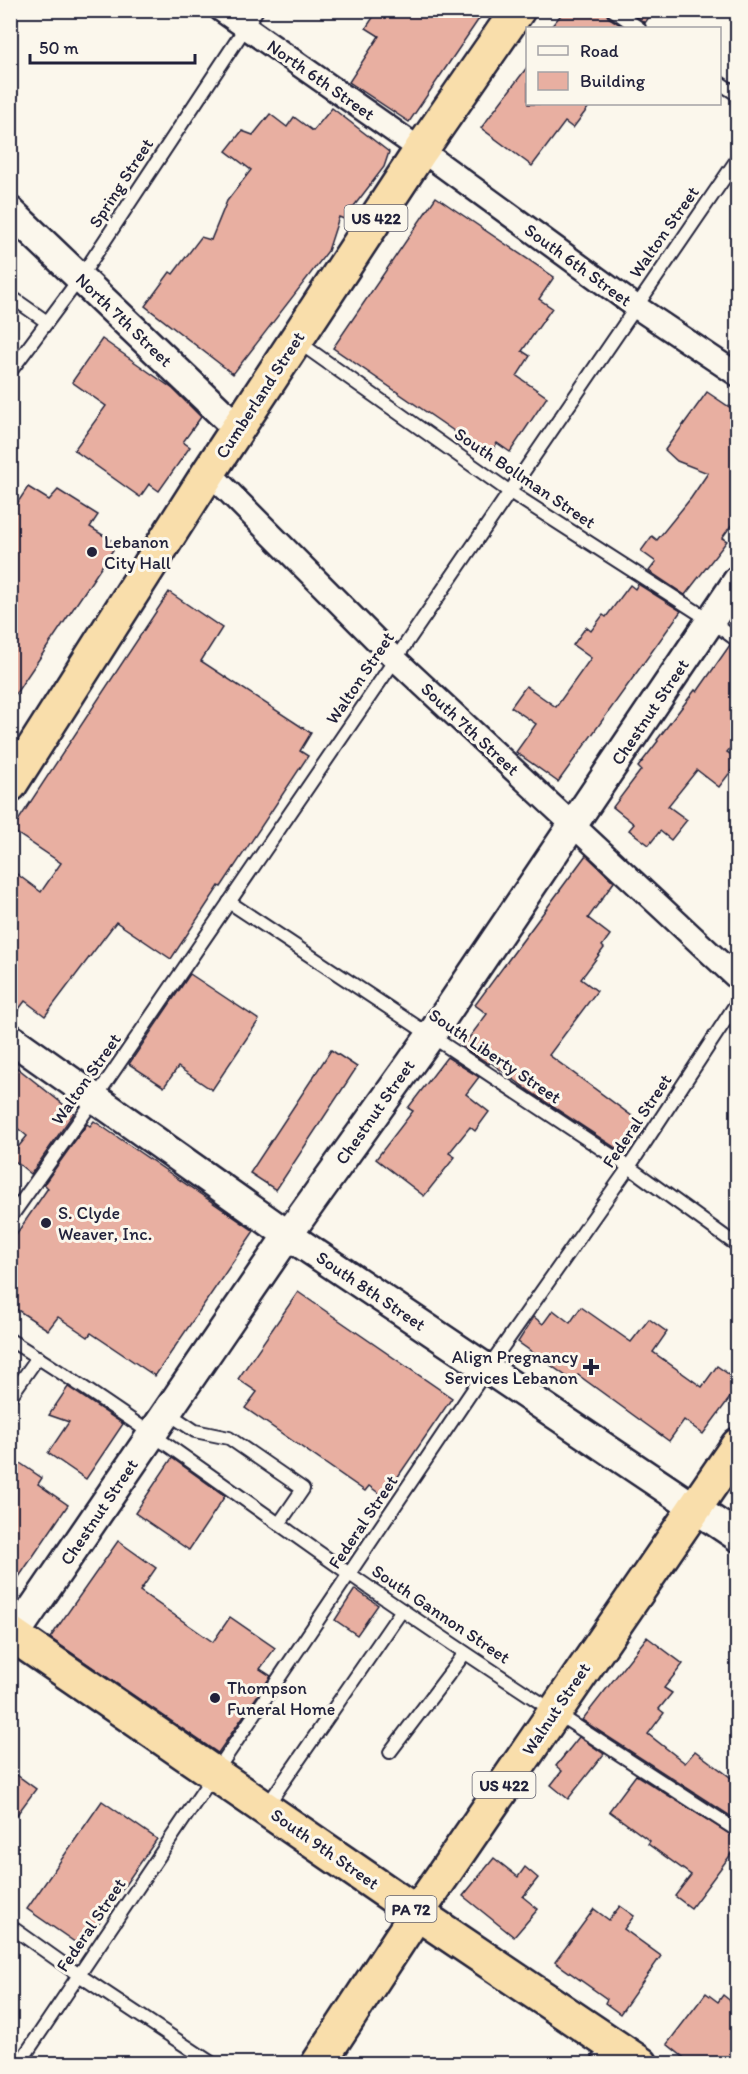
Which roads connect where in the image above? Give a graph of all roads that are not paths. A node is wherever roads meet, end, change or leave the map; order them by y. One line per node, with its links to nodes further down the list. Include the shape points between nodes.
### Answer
1 (221, 10): 4 (street, North 6th Street)
2 (518, 10): 8 (highway, Cumberland Street / US 422)
3 (613, 10): 5 (lane)
4 (251, 19): 8 (street, North 6th Street); 11 (lane, Spring Street)
5 (638, 27)
6 (721, 84): 7 (lane)
7 (738, 95)
8 (421, 150): 13 (street, South 6th Street); 15 (highway, Cumberland Street / US 422)
9 (738, 158): 13 (lane, Walton Street)
10 (10, 211): 11 (street, North 7th Street)
11 (80, 278): 14 (lane, Spring Street); 18 (street, North 7th Street)
12 (10, 296): 14 (lane)
13 (635, 306): 17 (street, South 6th Street); 20 (lane, Walton Street)
14 (48, 322): 16 (lane, Spring Street)
15 (296, 340): 18 (highway, Cumberland Street / US 422); 20 (lane, South Bollman Street)
16 (10, 372)
17 (738, 375)
18 (238, 429): 19 (highway, Cumberland Street / US 422)
19 (209, 472): 24 (street, South 7th Street); 25 (highway, Cumberland Street / US 422)
20 (510, 492): 22 (lane, South Bollman Street); 24 (lane, Walton Street)
21 (738, 580): 22 (street, Chestnut Street)
22 (711, 621): 23 (lane, South Bollman Street); 26 (street, Chestnut Street)
23 (738, 640)
24 (395, 659): 26 (street, South 7th Street); 27 (lane, Walton Street)
25 (10, 784)
26 (573, 825): 28 (street, South 7th Street); 30 (street, Chestnut Street)
27 (229, 902): 30 (lane, South Liberty Street); 32 (lane, Walton Street)
28 (738, 979)
29 (738, 1001): 33 (lane, Federal Street)
30 (431, 1035): 33 (lane, South Liberty Street); 35 (street, Chestnut Street)
31 (10, 1038): 32 (street, South 8th Street)
32 (96, 1098): 34 (lane, Walton Street); 35 (street, South 8th Street)
33 (629, 1167): 36 (lane, South Liberty Street); 39 (lane, Federal Street)
34 (10, 1218)
35 (288, 1235): 39 (street, South 8th Street); 41 (street, Chestnut Street)
36 (738, 1246)
37 (10, 1340): 38 (lane, South Gannon Street)
38 (38, 1357): 40 (lane); 41 (lane, South Gannon Street)
39 (488, 1370): 43 (street, South 8th Street); 46 (lane, Federal Street)
40 (10, 1397)
41 (160, 1424): 44 (lane, South Gannon Street); 44 (lane, via 229,1438 303,1489); 48 (street, Chestnut Street)
42 (729, 1464): 43 (highway, Walnut Street / US 422)
43 (694, 1507): 45 (street, South 8th Street); 50 (highway, Walnut Street / US 422)
44 (279, 1524): 46 (lane, South Gannon Street)
45 (738, 1537)
46 (350, 1574): 47 (lane, South Gannon Street); 52 (lane, Federal Street)
47 (402, 1610): 49 (lane, South Gannon Street); 53 (lane)
48 (12, 1637): 52 (highway, South 9th Street / PA 72)
49 (465, 1653): 50 (lane, South Gannon Street); 51 (lane)
50 (554, 1712): 54 (lane, South Gannon Street); 55 (highway, Walnut Street / US 422)
51 (390, 1752)
52 (214, 1773): 53 (highway, South 9th Street / PA 72); 57 (lane, Federal Street)
53 (266, 1808): 55 (highway, South 9th Street / PA 72)
54 (738, 1831)
55 (417, 1913): 58 (highway, South 9th Street / PA 72); 61 (highway, Walnut Street / US 422)
56 (10, 1926): 57 (lane)
57 (79, 1975): 59 (lane, Federal Street); 60 (lane)
58 (603, 2053): 62 (highway, South 9th Street / PA 72)
59 (19, 2064)
60 (213, 2064)
61 (318, 2064)
62 (641, 2064)

